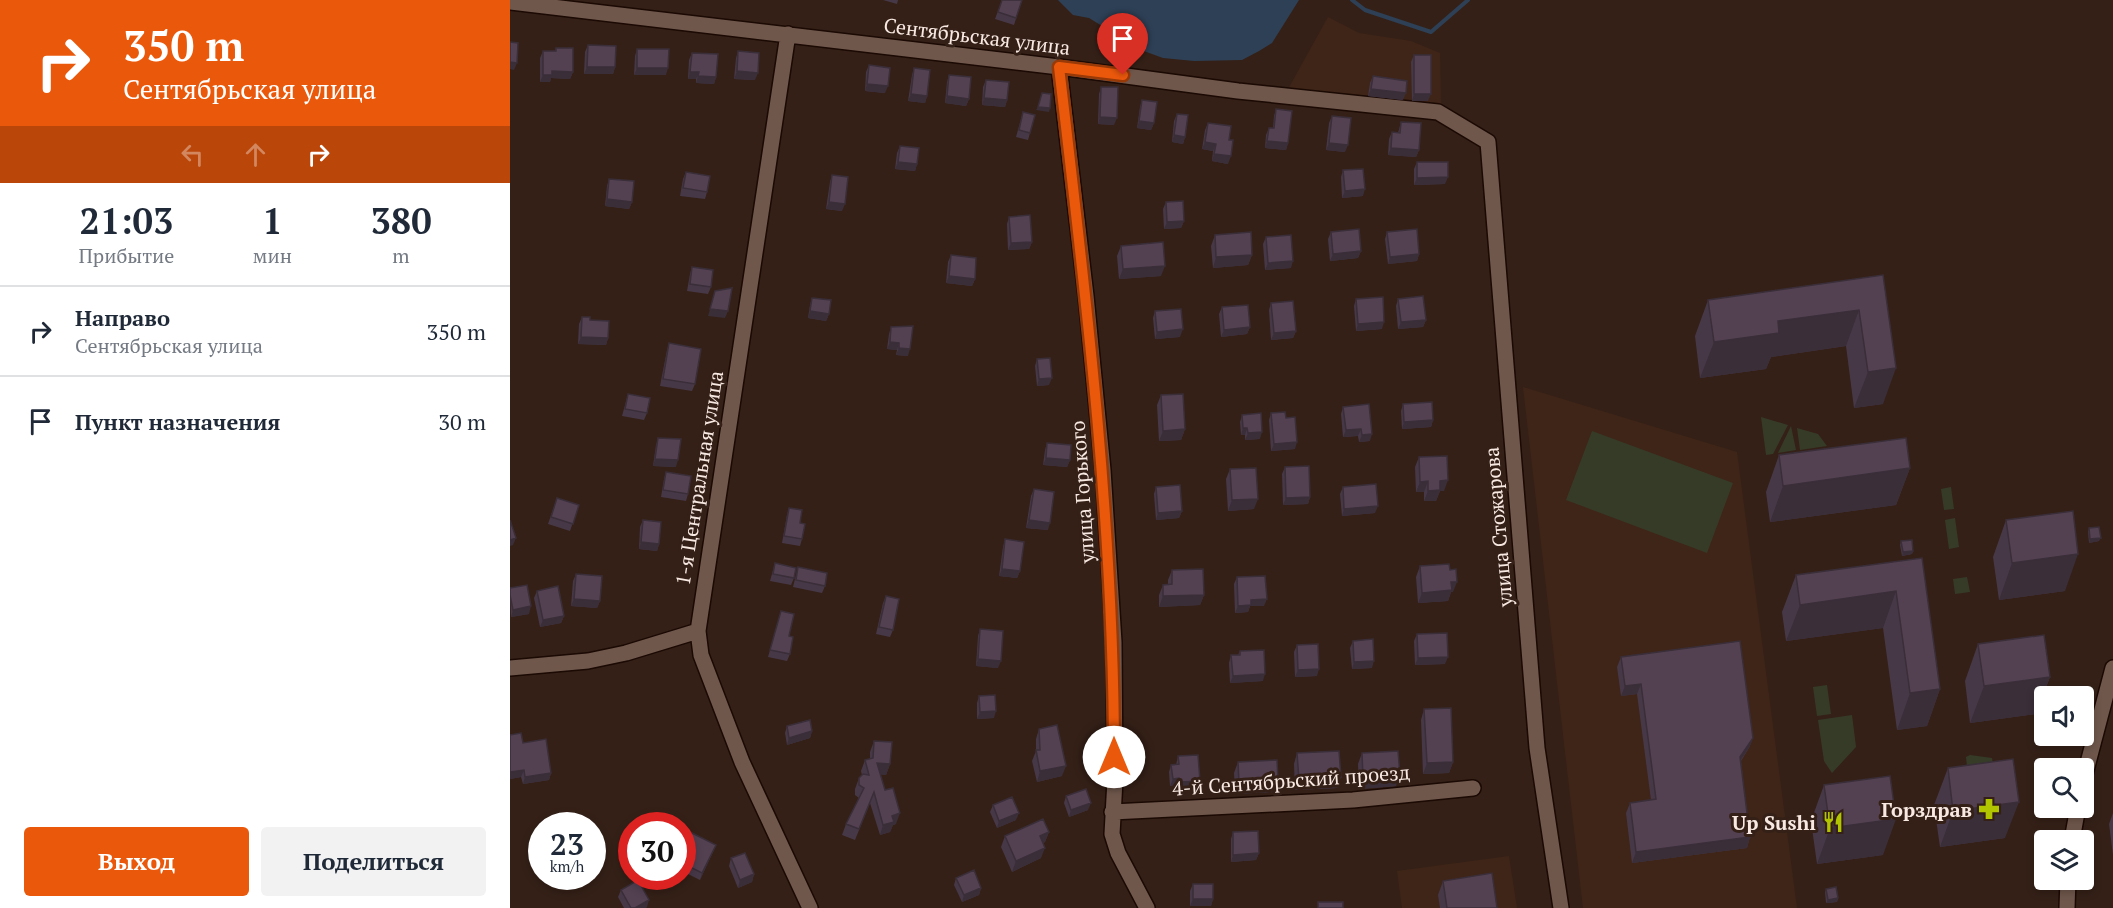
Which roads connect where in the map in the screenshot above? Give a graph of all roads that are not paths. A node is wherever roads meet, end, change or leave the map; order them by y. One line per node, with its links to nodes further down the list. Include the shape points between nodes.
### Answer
1 (510, 2): 2 (street, Сентябрьская улица)
2 (788, 34): 3 (street, Сентябрьская улица); 5 (street, 1-я Центральная улица)
3 (1059, 67): 4 (street, Сентябрьская улица, via 1438,112); 10 (street, улица Горького, via 1103,482 1114,642)
4 (1488, 142): 14 (street, улица Стожарова, via 1537,748)
5 (698, 631): 6 (street, via 588,661); 12 (street, 1-я Центральная улица, via 701,654 742,762)
6 (510, 668)
7 (2113, 668): 8 (street)
8 (2089, 758)
9 (1473, 788): 10 (street, 4-й Сентябрьский проезд, via 1353,800)
10 (1112, 812): 13 (street, улица Горького, via 1114,843)
11 (2068, 890): 15 (street)
12 (810, 908)
13 (1146, 908)
14 (1561, 908)
15 (2067, 908)

